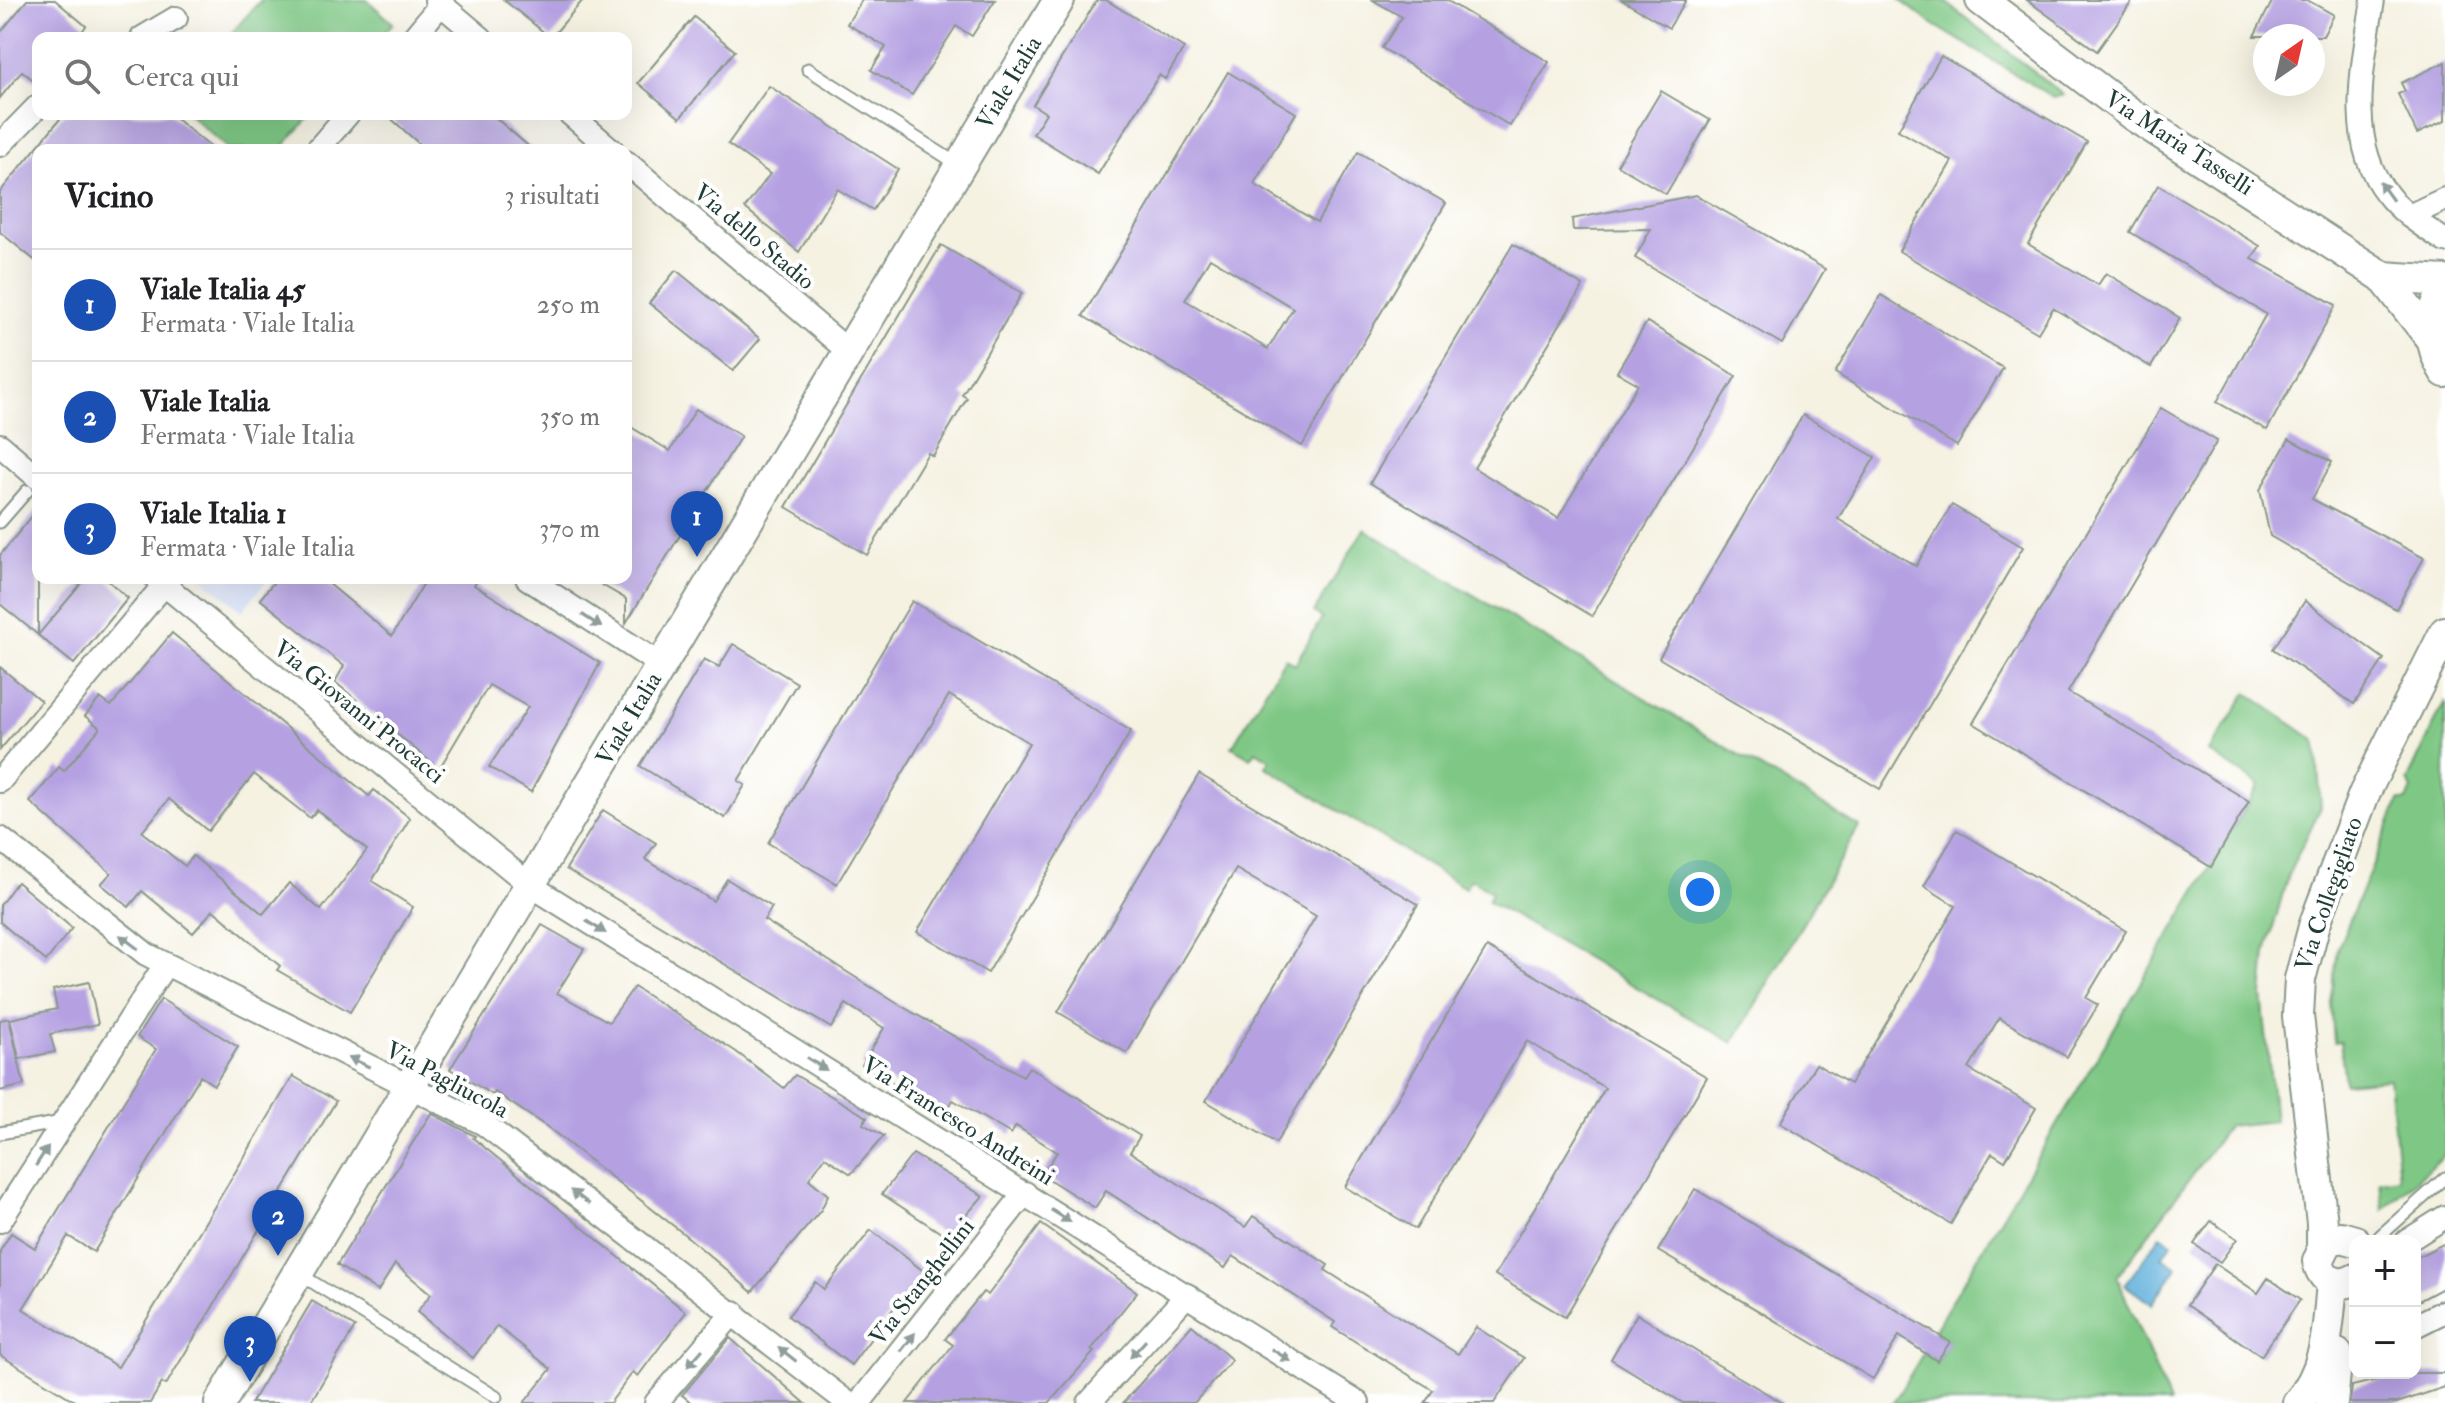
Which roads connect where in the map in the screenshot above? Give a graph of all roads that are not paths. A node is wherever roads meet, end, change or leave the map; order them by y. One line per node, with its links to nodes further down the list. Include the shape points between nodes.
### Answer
1 (1059, 0): 16 (street, Viale Italia)
2 (1981, 0): 21 (street, Via Maria Tasselli, via 2134,116)
3 (2373, 0): 19 (street, one-way to 3, via 2381,186 2364,136 2361,88)
4 (439, 2): 7 (street); 8 (street)
5 (176, 18): 6 (street)
6 (152, 32)
7 (417, 32)
8 (474, 32)
9 (808, 69): 16 (lane)
10 (32, 112): 15 (street)
11 (343, 120): 13 (street)
12 (577, 120): 14 (street)
13 (322, 144)
14 (605, 144)
15 (0, 145)
16 (960, 166): 25 (street, Viale Italia)
17 (632, 167): 25 (street, Via dello Stadio)
18 (2445, 199): 19 (street)
19 (2409, 216): 20 (street)
20 (2445, 241)
21 (2383, 277): 22 (street, Via Maria Tasselli); 24 (street, Via Maria Tasselli)
22 (2445, 281)
23 (2445, 289): 24 (street, via 2433,316)
24 (2432, 340): 26 (street, Via Maria Tasselli)
25 (848, 351): 34 (street, Viale Italia)
26 (2445, 372)
27 (0, 445): 28 (street)
28 (32, 484): 29 (lane)
29 (0, 522)
30 (158, 584): 35 (street)
31 (164, 584): 37 (street, Via Giovanni Procacci)
32 (536, 584): 34 (street, one-way to 34)
33 (2445, 632): 48 (street, Via Collegigliato, via 2364,794 2315,923 2300,979 2298,1016)
34 (661, 665): 37 (street, Viale Italia)
35 (0, 781)
36 (0, 838): 38 (street, Via Pagliucola, one-way to 36, via 131,944)
37 (530, 885): 39 (street, Viale Italia); 43 (street, Via Francesco Andreini, one-way to 43)
38 (165, 965): 39 (street, Via Pagliucola, one-way to 38); 40 (street)
39 (409, 1087): 49 (street, Viale Italia); 53 (street, Via Pagliucola, one-way to 39, via 484,1124)
40 (64, 1122): 41 (lane); 45 (street, one-way to 40)
41 (0, 1133)
42 (2445, 1178): 46 (lane)
43 (1025, 1193): 51 (street, Via Francesco Andreini, one-way to 51); 60 (street, Via Stanghellini, one-way to 43)
44 (2445, 1217): 47 (street)
45 (0, 1221)
46 (2381, 1235)
47 (2416, 1235)
48 (2333, 1238): 50 (street, Via Collegigliato, via 2319,1266)
49 (298, 1273): 56 (lane); 57 (street, Viale Italia)
50 (2346, 1281): 55 (street, via 2328,1328)
51 (1187, 1295): 61 (street, one-way to 61); 62 (street, Via Francesco Andreini, one-way to 62)
52 (2445, 1311): 54 (street)
53 (734, 1312): 58 (street, one-way to 58); 59 (street, Via Pagliucola, one-way to 53)
54 (2421, 1323)
55 (2336, 1366): 63 (street); 64 (street)
56 (496, 1397)
57 (220, 1403)
58 (656, 1403)
59 (848, 1403)
60 (859, 1403)
61 (1089, 1403)
62 (1358, 1403)
63 (2298, 1403)
64 (2332, 1403)

